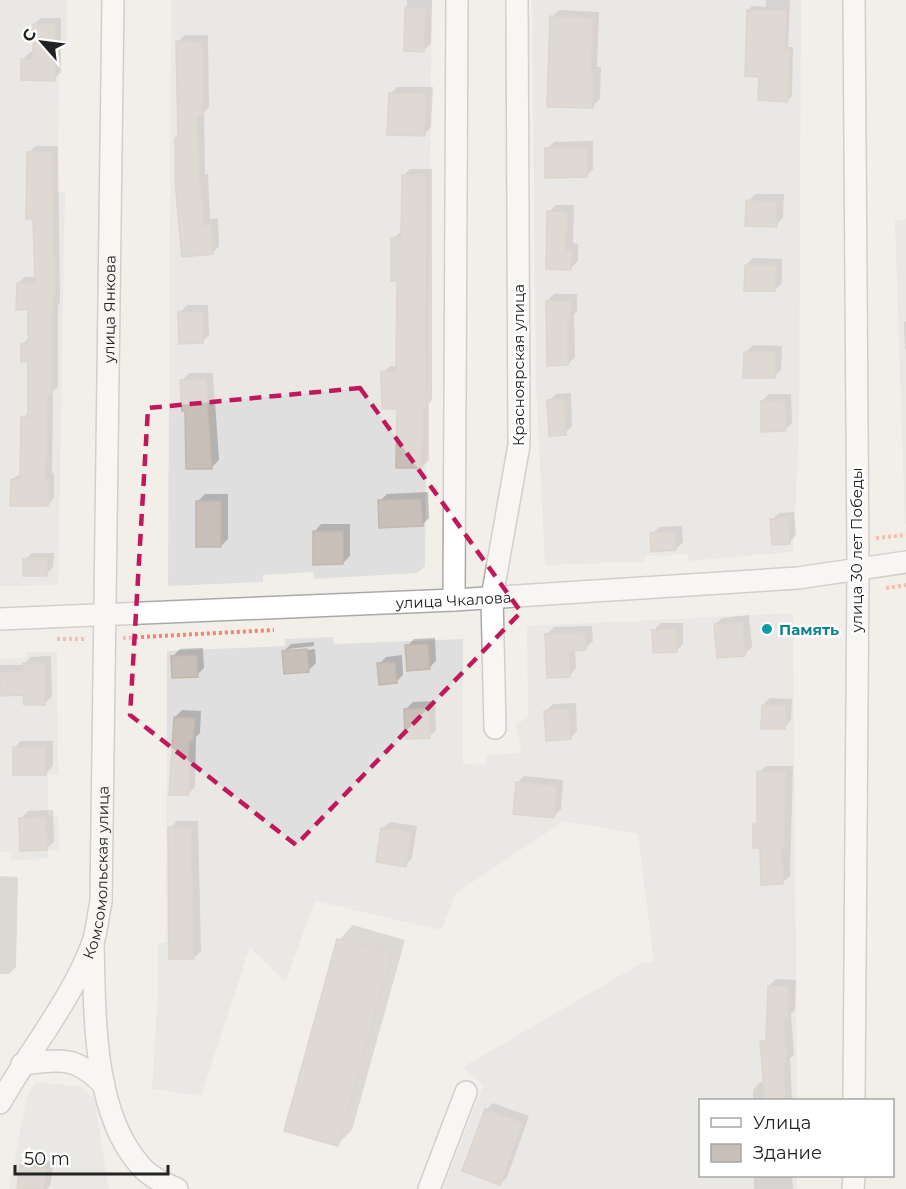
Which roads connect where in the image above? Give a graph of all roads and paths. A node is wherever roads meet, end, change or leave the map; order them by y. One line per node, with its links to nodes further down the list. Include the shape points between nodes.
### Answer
1 (114, 0): 11 (street, улица Янкова)
2 (456, 0): 10 (street)
3 (518, 0): 9 (street, Красноярская улица, via 519,444)
4 (854, 0): 6 (street, улица 30 лет Победы)
5 (906, 535): 6 (path)
6 (857, 540): 8 (street, улица 30 лет Победы)
7 (906, 562): 8 (street, улица Чкалова)
8 (858, 568): 9 (street, улица Чкалова, via 798,578); 18 (street, улица 30 лет Победы)
9 (492, 597): 10 (street, улица Чкалова); 13 (street, Красноярская улица)
10 (454, 600): 11 (street, улица Чкалова)
11 (106, 616): 12 (street, улица Чкалова); 14 (street, Комсомольская улица, via 101,902)
12 (0, 619)
13 (495, 728)
14 (93, 942): 15 (street, Комсомольская улица, via 65,998); 16 (street)
15 (22, 1064): 16 (street, via 65,1061 85,1067); 19 (street, Комсомольская улица)
16 (104, 1085): 20 (street, via 123,1143 140,1166)
17 (466, 1092): 21 (street)
18 (854, 1099)
19 (0, 1103)
20 (177, 1189)
21 (429, 1189)

